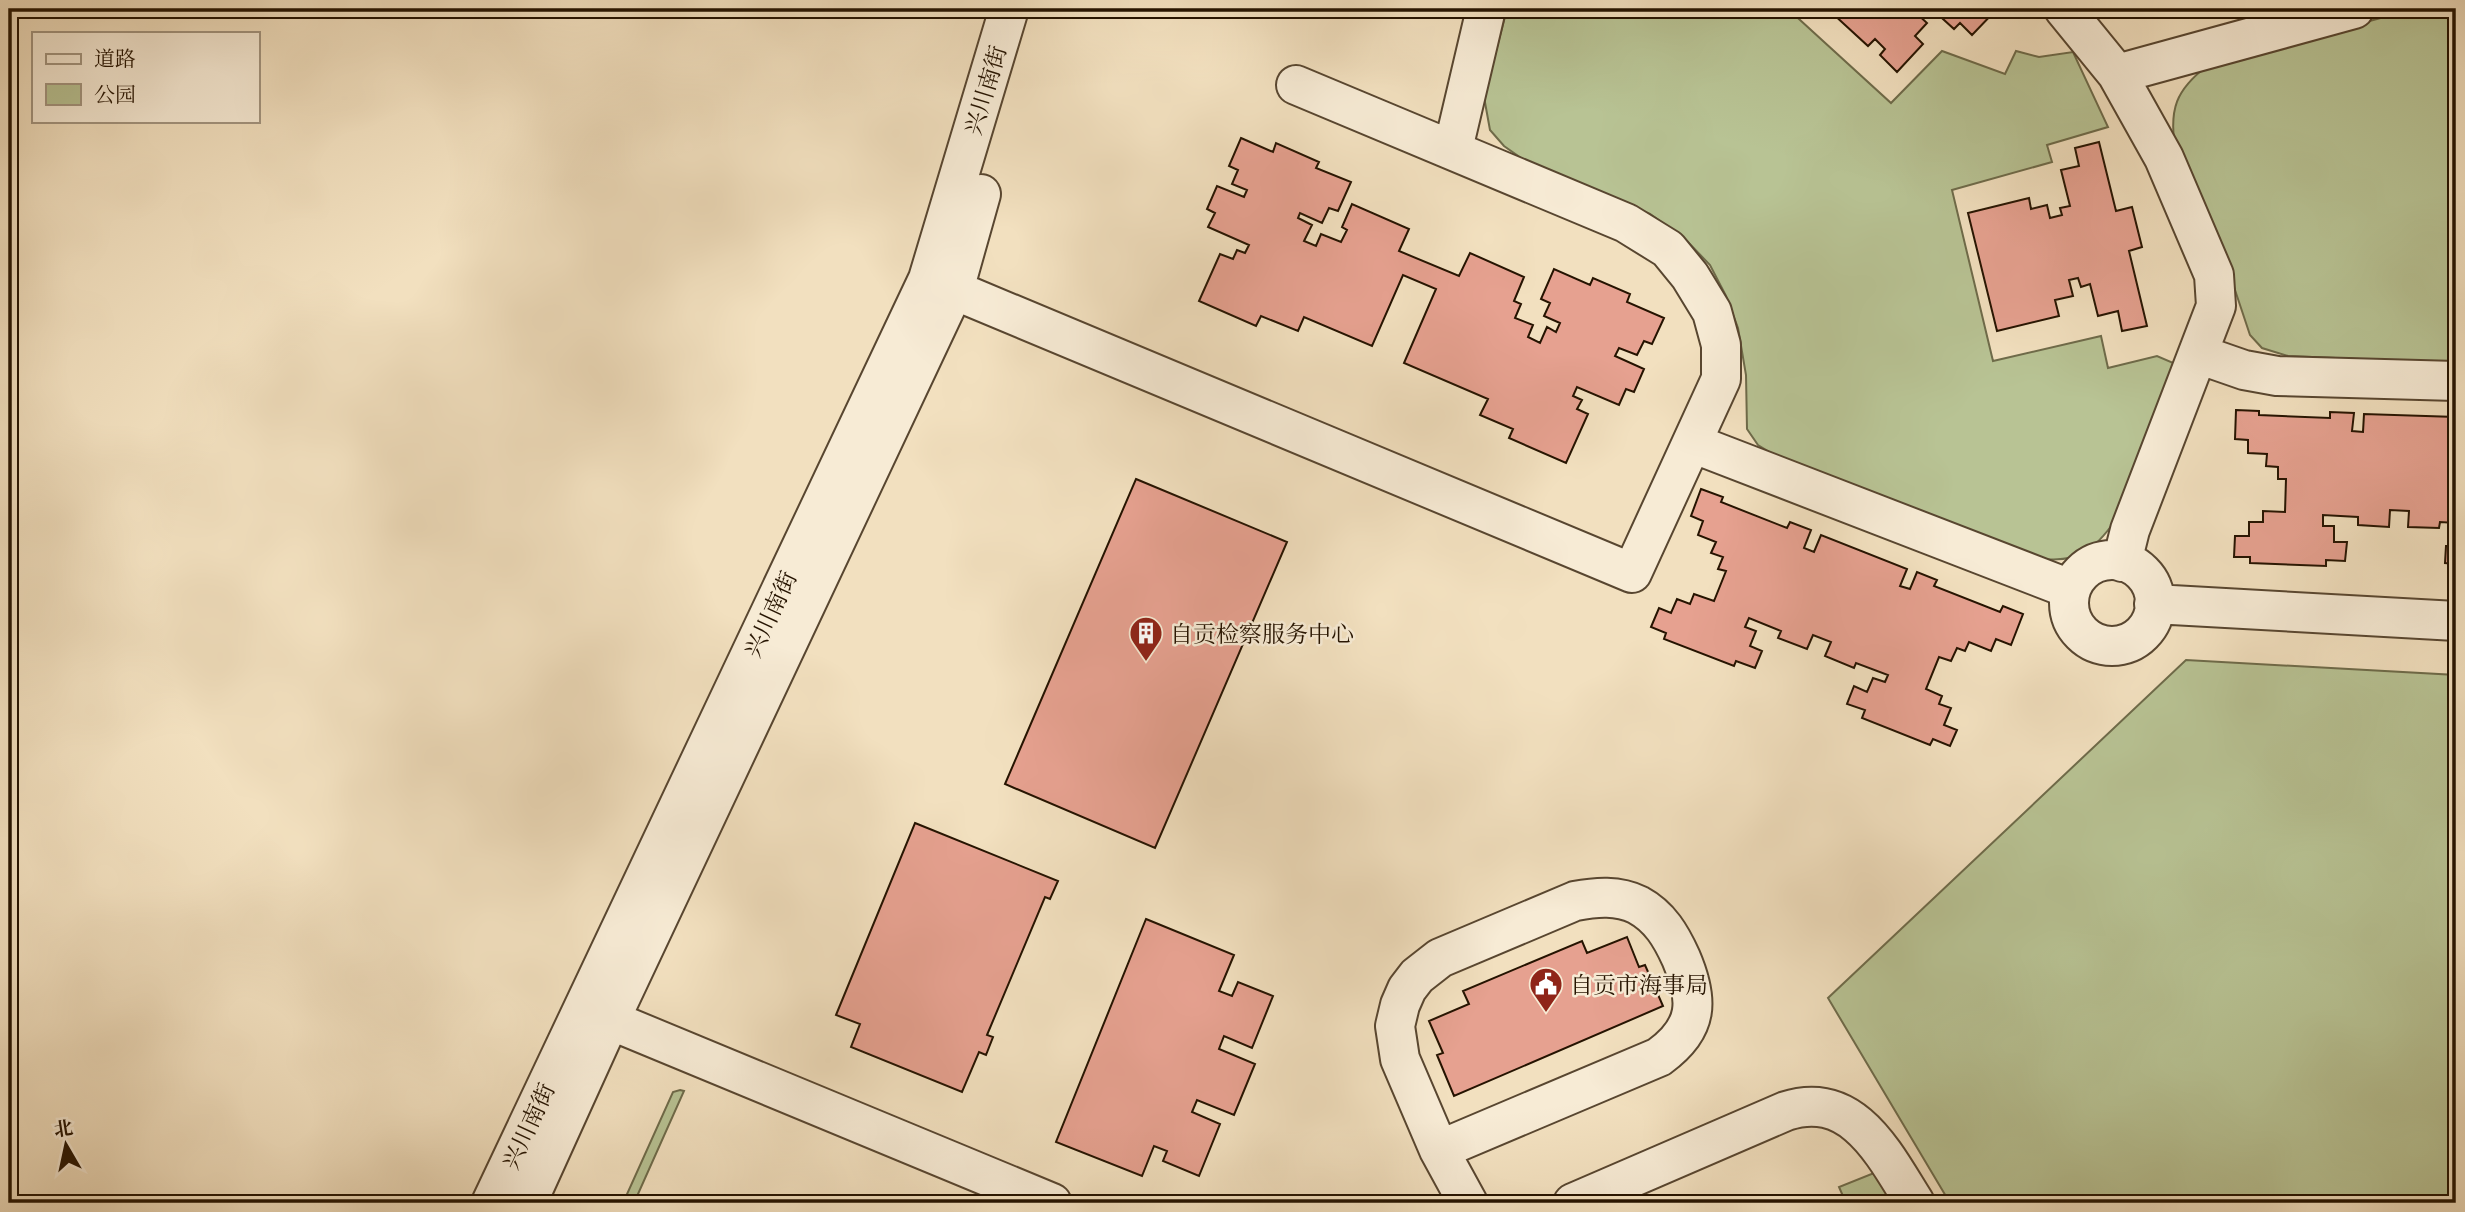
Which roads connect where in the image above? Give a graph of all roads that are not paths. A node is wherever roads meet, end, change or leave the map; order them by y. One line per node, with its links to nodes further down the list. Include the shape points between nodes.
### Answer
1 (1009, 9): 19 (street, 兴川南街, via 928,279)
2 (1035, 9): 9 (street, 兴川南街)
3 (1486, 9): 8 (street)
4 (2064, 9): 6 (street)
5 (2354, 9): 6 (street)
6 (2117, 74): 10 (street, via 2164,158 2214,275 2216,306)
7 (1296, 85): 8 (street)
8 (1453, 149): 12 (street, via 1626,223 1668,248 1712,312 1721,345 1721,379)
9 (954, 290): 12 (street, via 1632,573); 17 (street, 兴川南街)
10 (2198, 354): 11 (street, via 2277,376); 13 (street)
11 (2456, 381)
12 (1692, 443): 14 (street)
13 (2122, 562): 14 (street, via 2089,566); 15 (street, via 2144,574 2152,586)
14 (2070, 589): 15 (street, via 2072,619 2080,632 2106,645 2135,639 2146,628)
15 (2154, 604): 16 (street)
16 (2456, 621)
17 (610, 1020): 20 (street, 兴川南街); 21 (street)
18 (1439, 1150): 18 (street, via 1396,1045 1400,1005 1417,976 1440,958 1575,901 1615,898 1637,904 1656,917 1672,937 1694,998 1687,1027 1670,1049); 22 (street)
19 (491, 1203)
20 (527, 1203)
21 (1052, 1203)
22 (1468, 1203)
23 (1573, 1203): 24 (street, via 1786,1111 1817,1107 1835,1110 1873,1138)
24 (1915, 1203)

